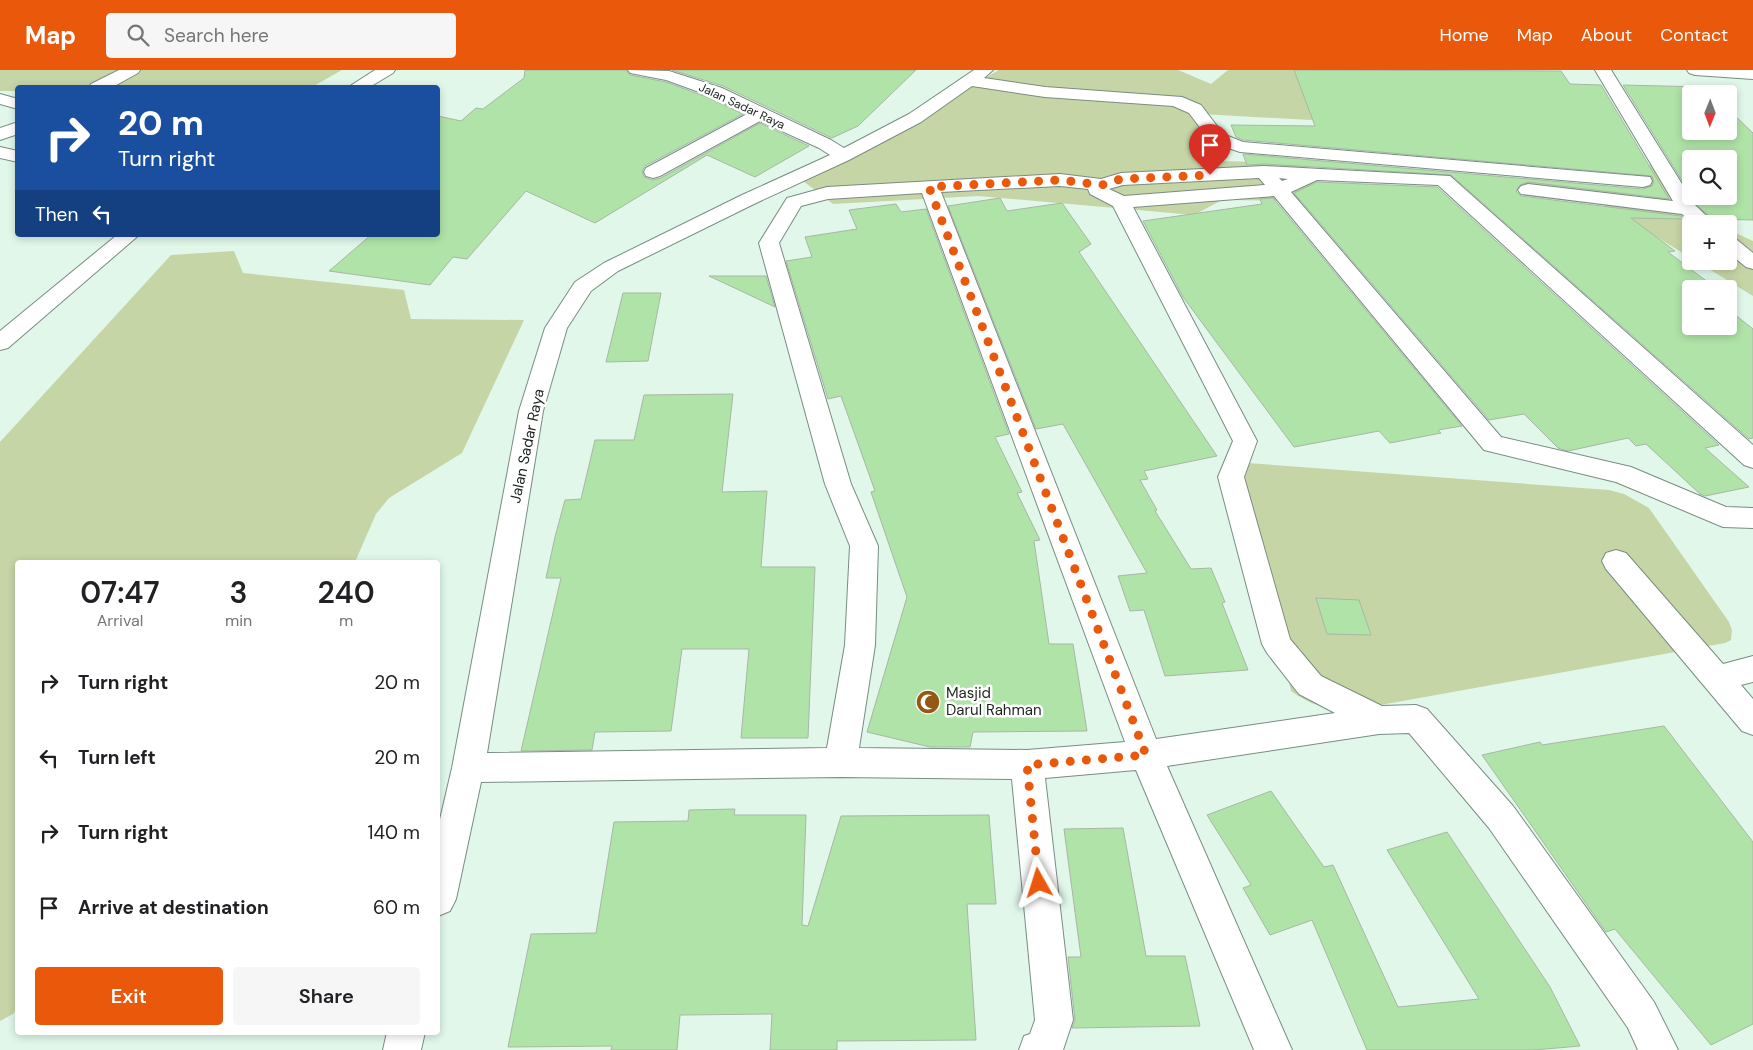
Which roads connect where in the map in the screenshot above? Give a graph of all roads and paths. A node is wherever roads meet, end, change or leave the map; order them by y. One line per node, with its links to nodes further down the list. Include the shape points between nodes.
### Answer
1 (132, 70): 8 (street)
2 (387, 70): 9 (street)
3 (636, 70): 12 (street, Jalan Sadar Raya, via 694,83)
4 (1603, 70): 27 (street)
5 (1694, 70): 6 (street)
6 (1753, 74)
7 (977, 75): 17 (street, Jalan Sadar Raya, via 915,118); 22 (street, via 1045,92 1176,101 1195,110 1217,138 1240,148)
8 (103, 85)
9 (360, 85)
10 (0, 99): 11 (street)
11 (15, 103)
12 (760, 114): 17 (street, Jalan Sadar Raya, via 825,144); 18 (street)
13 (15, 128): 14 (street)
14 (0, 135)
15 (0, 152): 16 (street)
16 (15, 156)
17 (843, 156): 26 (street, Jalan Sadar Raya)
18 (653, 172)
19 (1264, 172): 20 (street); 23 (street, via 1121,179); 25 (street)
20 (1313, 175): 21 (street); 25 (street)
21 (1443, 180): 30 (street, via 1688,209); 35 (street)
22 (1643, 181)
23 (1102, 185): 24 (street, via 1060,180); 29 (street, via 1097,190)
24 (929, 187): 28 (street, via 827,193); 42 (street)
25 (1278, 190): 29 (street); 36 (street, via 1493,444 1622,474 1723,517)
26 (749, 199): 28 (street); 45 (street, Jalan Sadar Raya, via 611,268 583,287 556,328 531,411)
27 (1682, 200)
28 (794, 202): 43 (street, via 769,242 838,484 864,546 860,645)
29 (1121, 202): 40 (street, via 1245,441 1231,477 1277,644 1310,685)
30 (1695, 215)
31 (127, 237): 34 (street)
32 (1737, 250): 33 (street)
33 (1753, 263)
34 (0, 343)
35 (1753, 460)
36 (1753, 518)
37 (1616, 561): 39 (street)
38 (1753, 669): 39 (street)
39 (1716, 679): 41 (street)
40 (1379, 720): 42 (street); 51 (street, via 1416,719 1501,817 1641,1015)
41 (1753, 721)
42 (1146, 755): 44 (street); 50 (street)
43 (841, 762): 44 (street); 45 (street)
44 (1027, 765): 49 (street, via 1054,1020 1045,1047)
45 (468, 768): 46 (street, Jalan Sadar Raya)
46 (440, 890)
47 (405, 1035): 48 (street)
48 (402, 1050)
49 (1038, 1050)
50 (1273, 1050)
51 (1659, 1050)

